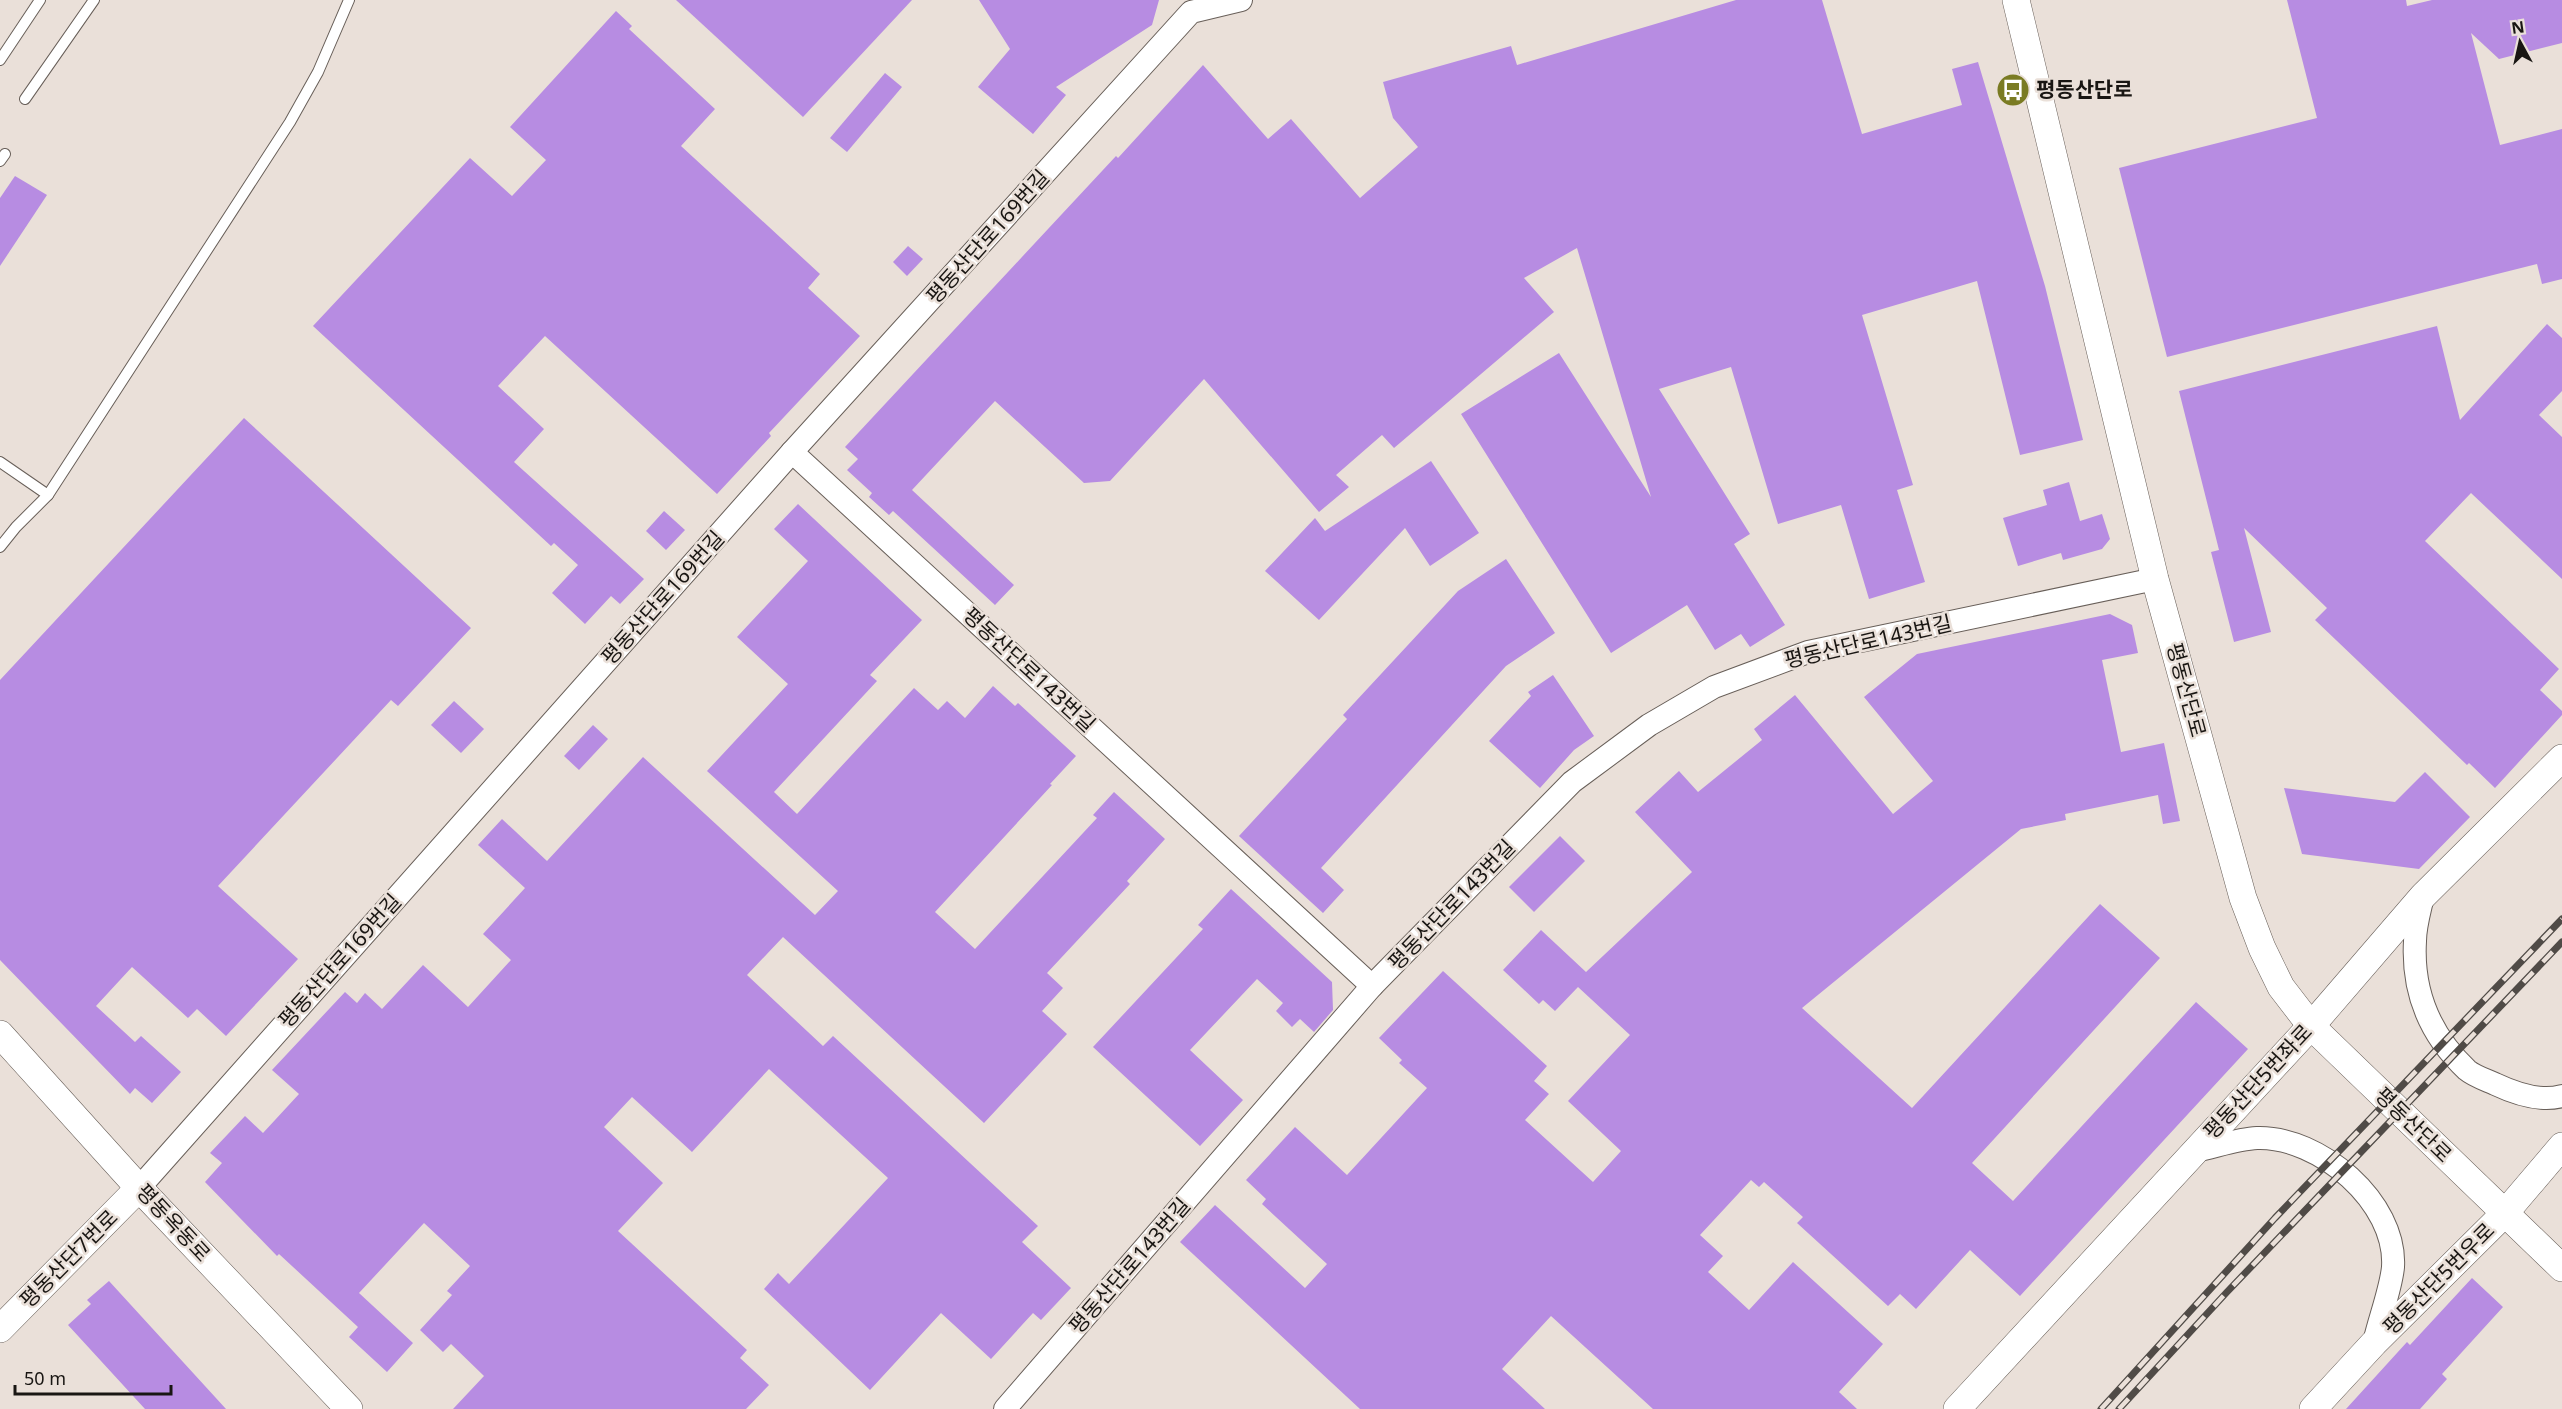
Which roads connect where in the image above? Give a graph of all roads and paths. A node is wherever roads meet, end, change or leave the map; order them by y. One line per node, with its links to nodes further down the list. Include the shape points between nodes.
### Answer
1 (40, 0): 7 (lane)
2 (94, 0): 8 (lane)
3 (349, 0): 11 (lane, via 318,72 290,122)
4 (1241, 0): 6 (street, 평동산단로169번길)
5 (2016, 0): 13 (street, 평동산단로)
6 (1190, 6): 9 (street, 평동산단로169번길)
7 (0, 60)
8 (26, 99)
9 (792, 452): 16 (street, 평동산단로143번길); 22 (street, 평동산단로169번길)
10 (0, 462): 11 (lane)
11 (48, 495): 12 (lane)
12 (0, 547)
13 (2155, 579): 16 (street, 평동산단로143번길, via 1808,652 1714,687 1648,725 1572,782); 17 (street, 평동산단로, via 2243,898 2281,987)
14 (2562, 758): 15 (street, 평동산단5번좌로)
15 (2423, 896): 17 (street, 평동산단5번좌로); 19 (street, via 2415,940 2416,976 2422,1007 2438,1035 2468,1071 2515,1094)
16 (1372, 986): 28 (street, 평동산단로143번길)
17 (2312, 1026): 21 (street, 평동산단5번좌로); 23 (street, 평동산단로)
18 (0, 1034): 22 (street, 평동옥동로)
19 (2562, 1096)
20 (2562, 1146): 23 (street, 평동산단5번우로)
21 (2194, 1151): 26 (street, via 2257,1138 2287,1142 2318,1154 2355,1182 2373,1202 2387,1230 2393,1266); 29 (street, 평동산단5번좌로)
22 (139, 1188): 25 (street, 평동산단7번로); 27 (street, 평동옥동로)
23 (2505, 1213): 24 (street, 평동산단로); 26 (street, 평동산단5번우로)
24 (2562, 1268)
25 (0, 1329)
26 (2374, 1342): 30 (street, 평동산단5번우로)
27 (349, 1409)
28 (1005, 1409)
29 (1957, 1409)
30 (2313, 1409)

